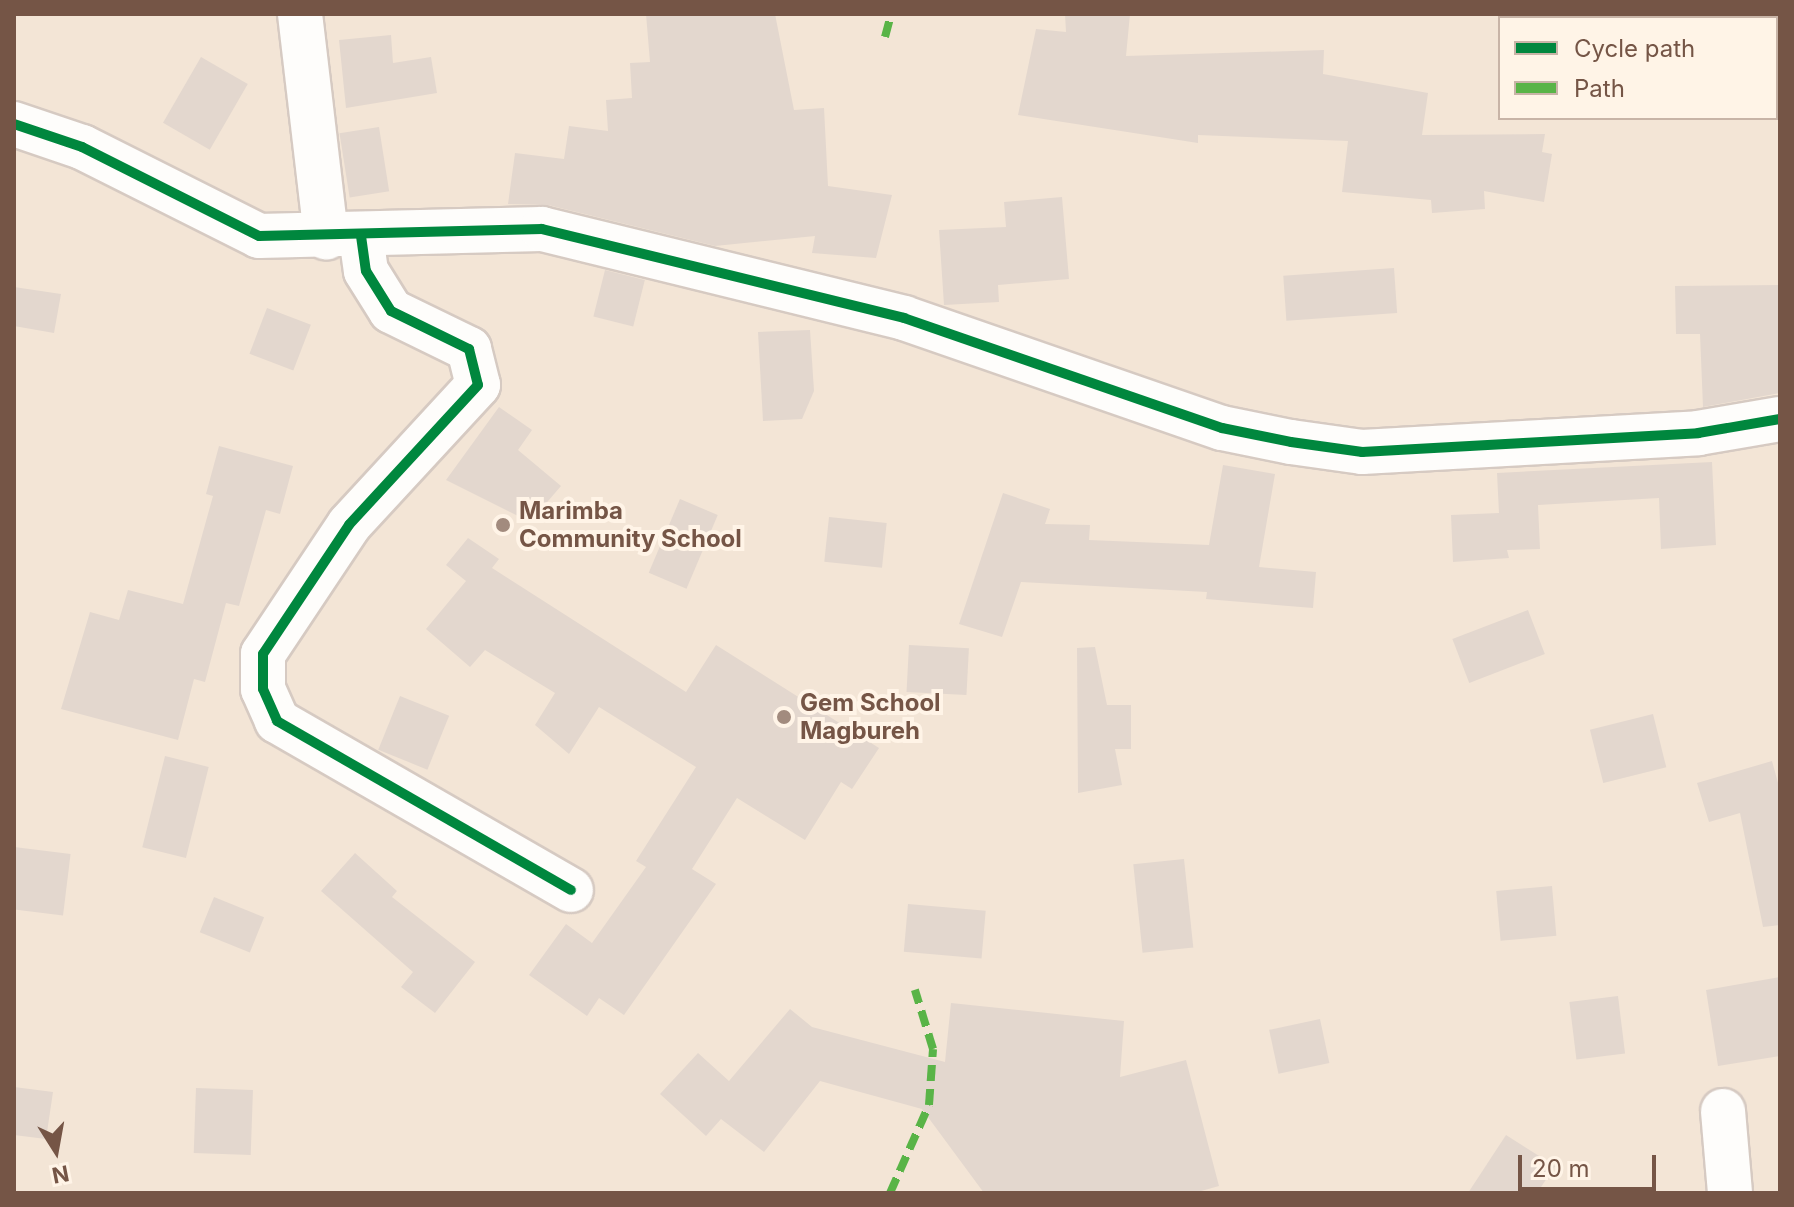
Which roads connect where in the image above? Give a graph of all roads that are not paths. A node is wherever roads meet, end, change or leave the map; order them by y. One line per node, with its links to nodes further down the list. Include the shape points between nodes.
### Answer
1 (300, 14): 3 (street)
2 (14, 124): 3 (street, via 82,147 259,236)
3 (343, 236): 4 (street, via 542,229 904,318 1222,428 1362,452 1698,433); 5 (street, via 391,311 469,349 478,385 349,525 263,654 263,689 277,721)
4 (1780, 419)
5 (571, 890)
6 (1723, 1111): 7 (street)
7 (1730, 1193)

